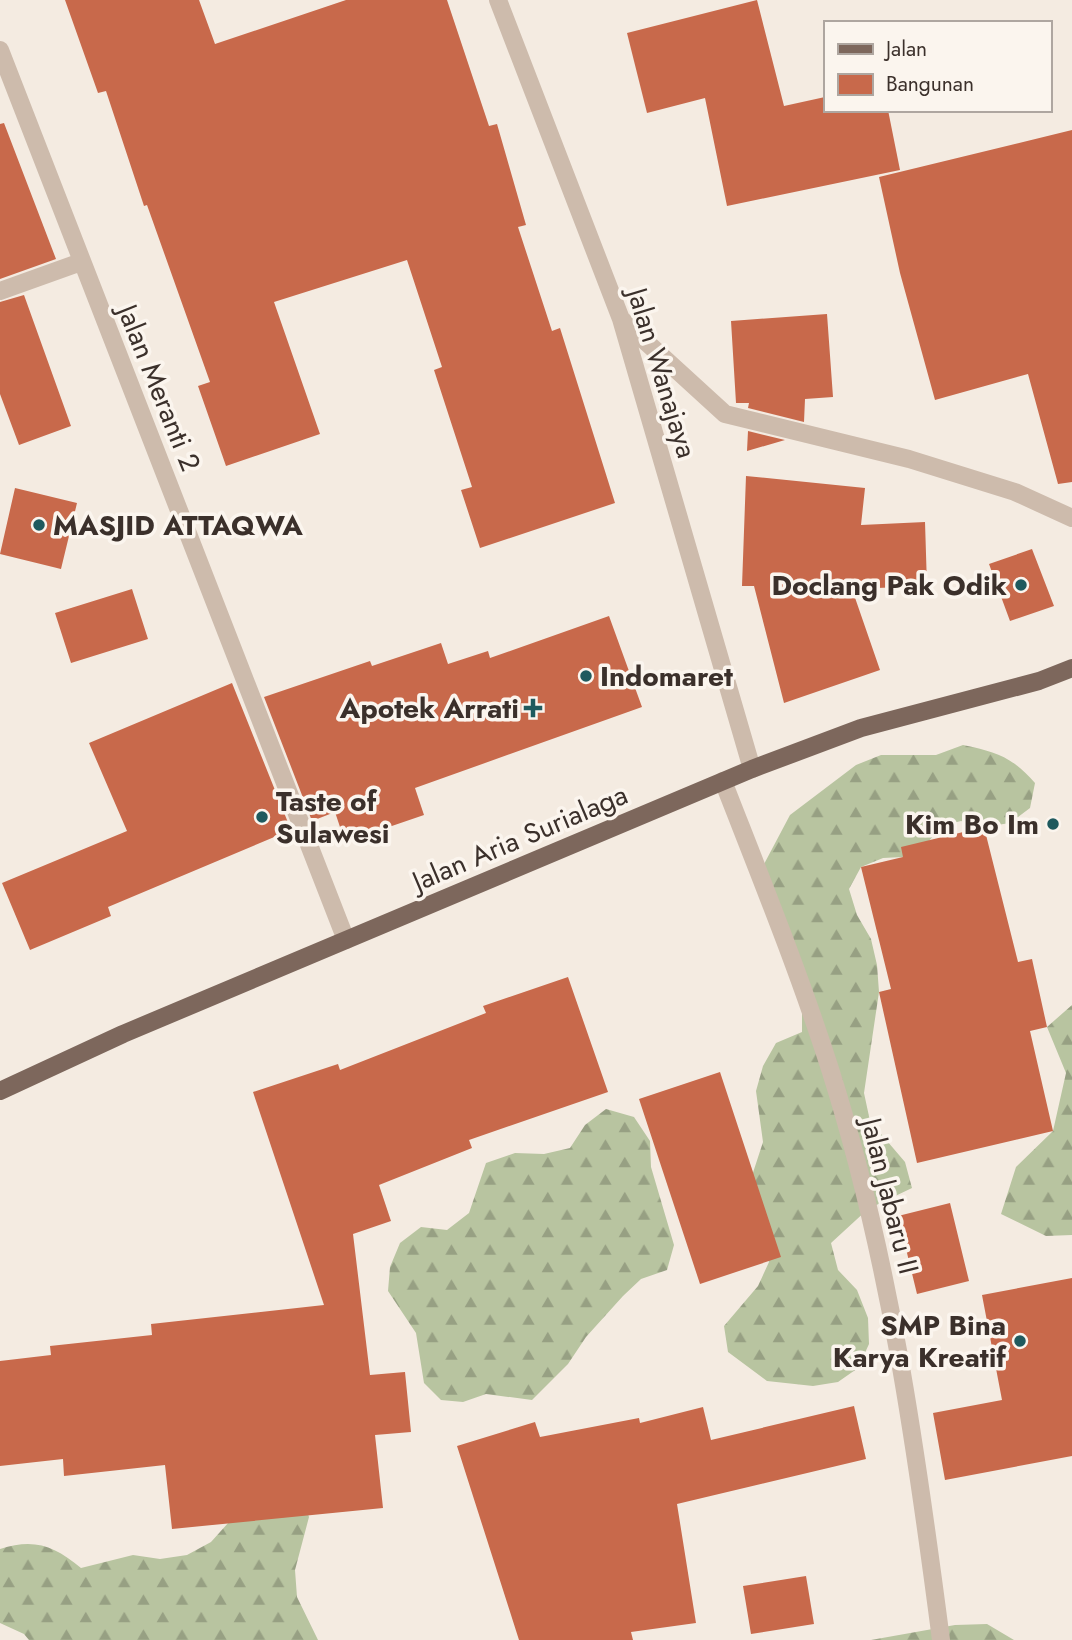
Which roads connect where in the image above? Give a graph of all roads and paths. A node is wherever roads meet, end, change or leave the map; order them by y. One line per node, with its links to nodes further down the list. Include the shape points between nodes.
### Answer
1 (498, 0): 5 (street, Jalan Wanajaya)
2 (0, 50): 3 (street, Jalan Meranti 2)
3 (81, 262): 4 (street); 10 (street, Jalan Meranti 2)
4 (0, 291)
5 (621, 319): 6 (street, via 725,414 909,459 1016,492); 8 (street, Jalan Wanajaya)
6 (1072, 518)
7 (1072, 668): 8 (main road, Jalan Aria Surialaga, via 861,728)
8 (752, 769): 9 (main road, Jalan Aria Surialaga)
9 (723, 781): 10 (main road, Jalan Aria Surialaga); 12 (street, Jalan Jabaru II, via 830,1068 856,1161 908,1395)
10 (346, 940): 11 (main road, Jalan Aria Surialaga)
11 (0, 1091)
12 (942, 1640)

